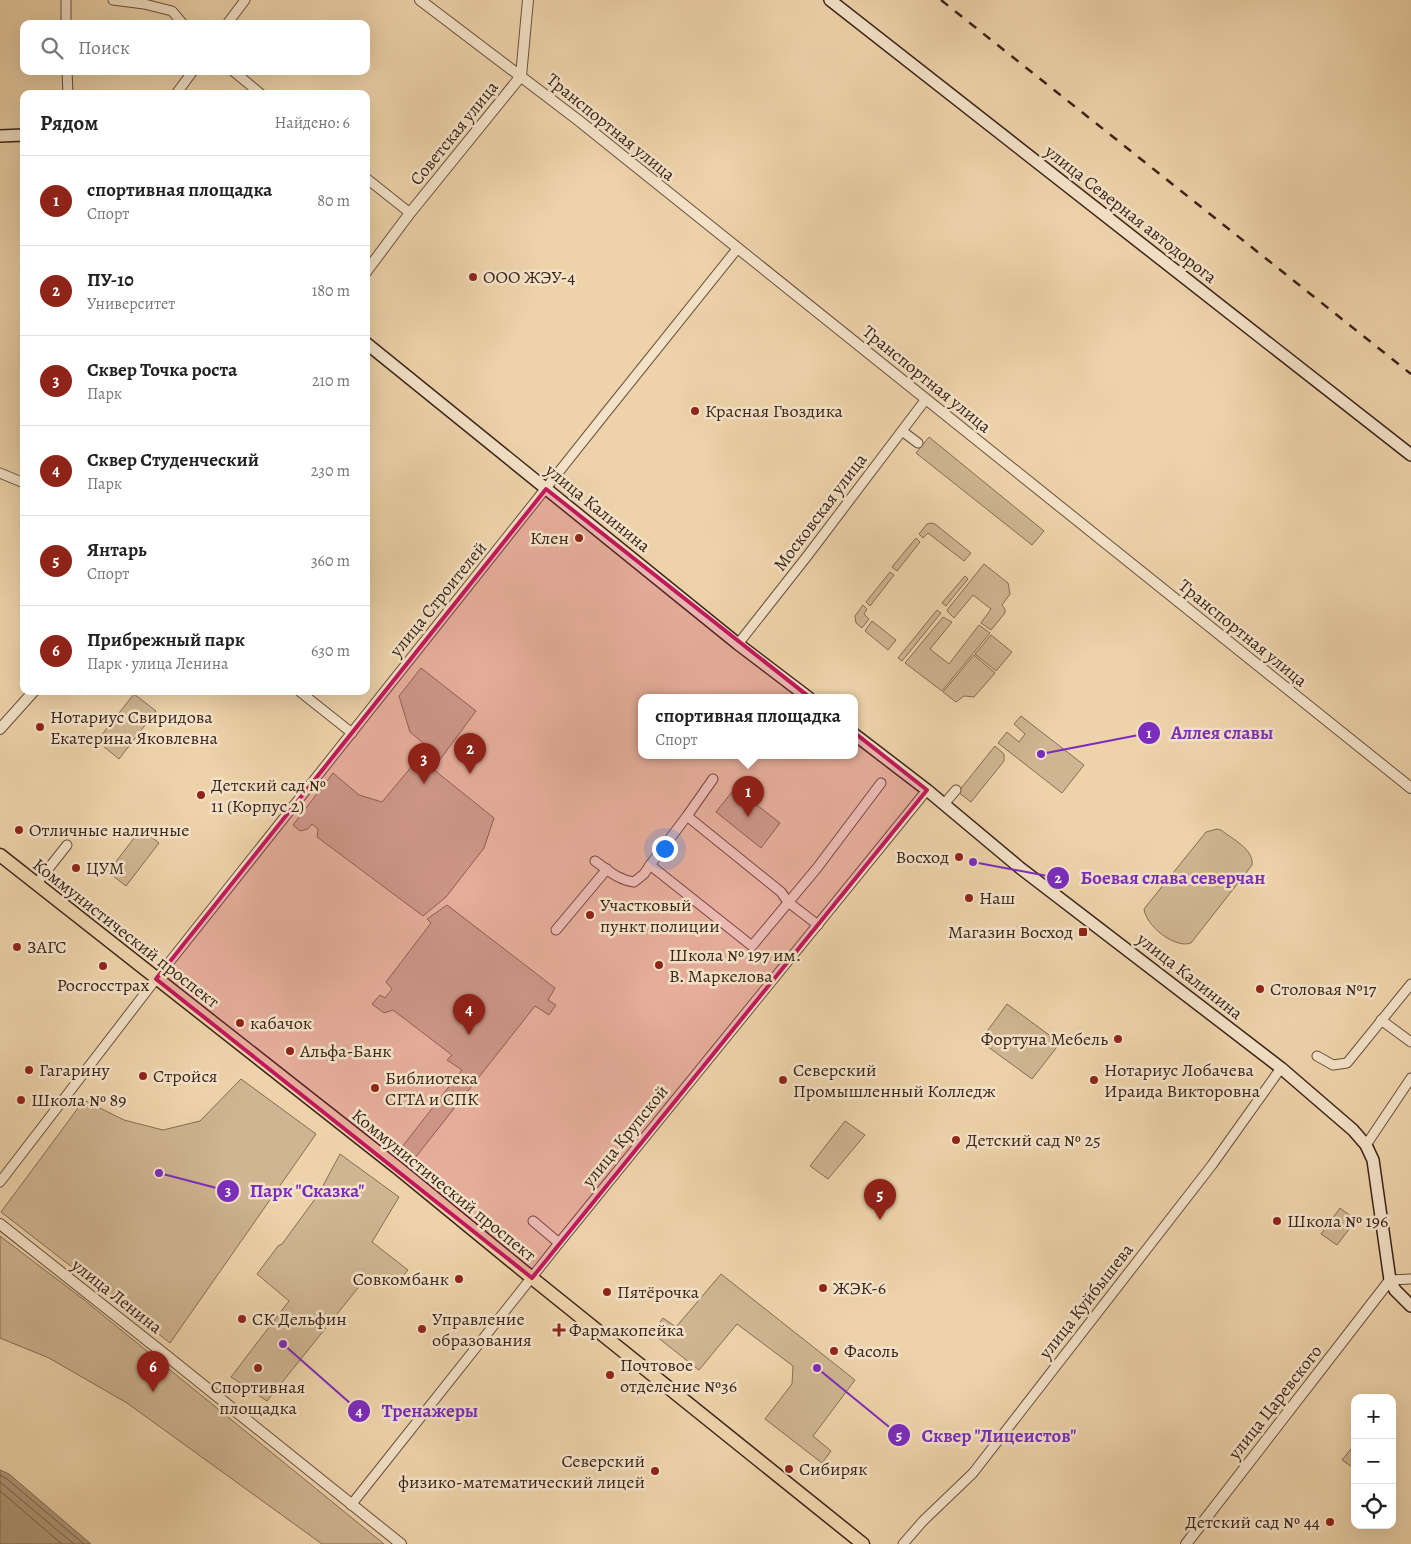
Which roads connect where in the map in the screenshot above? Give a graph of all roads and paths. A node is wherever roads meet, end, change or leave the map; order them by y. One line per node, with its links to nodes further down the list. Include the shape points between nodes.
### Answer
1 (66, 0): 7 (street)
2 (113, 0): 8 (street, via 172,11)
3 (245, 0): 9 (street)
4 (420, 0): 13 (street, Транспортная улица)
5 (528, 0): 13 (street, Советская улица)
6 (830, 0): 27 (main road, улица Северная автодорога)
7 (66, 20)
8 (180, 20)
9 (230, 20)
10 (67, 75): 14 (street)
11 (190, 75): 15 (street)
12 (238, 75): 16 (street)
13 (521, 76): 20 (street, Советская улица); 21 (street, Транспортная улица)
14 (68, 90)
15 (179, 90)
16 (256, 90)
17 (20, 135): 18 (main road)
18 (0, 136)
19 (370, 181): 20 (street)
20 (410, 213): 22 (street, Советская улица)
21 (737, 249): 24 (street, Транспортная улица); 30 (street, улица Строителей)
22 (370, 267)
23 (370, 346): 30 (main road, улица Калинина)
24 (926, 399): 25 (street, Московская улица); 40 (street, Транспортная улица)
25 (902, 431): 26 (street); 31 (street, Московская улица)
26 (918, 443)
27 (1411, 455)
28 (0, 472): 29 (street)
29 (20, 481)
30 (546, 489): 31 (main road, улица Калинина); 36 (street, улица Строителей)
31 (738, 644): 32 (main road, улица Калинина)
32 (803, 694)
33 (30, 695): 35 (street)
34 (304, 695): 36 (street)
35 (0, 729)
36 (352, 733): 54 (street, улица Строителей)
37 (858, 737): 41 (main road, улица Калинина)
38 (713, 779): 44 (street)
39 (881, 783): 51 (street)
40 (1411, 788)
41 (927, 790): 43 (main road, улица Калинина); 52 (street, улица Крупской)
42 (956, 790): 43 (street)
43 (944, 804): 59 (main road, улица Калинина, via 1019,866)
44 (687, 816): 48 (street); 51 (street, via 781,892)
45 (67, 846): 50 (street)
46 (0, 856): 50 (main road, Коммунистический проспект)
47 (595, 861): 49 (street)
48 (650, 865): 49 (street, via 634,882 624,881); 51 (street, via 752,946)
49 (607, 869): 53 (street)
50 (37, 883): 54 (main road, Коммунистический проспект)
51 (788, 902): 52 (street)
52 (818, 925): 65 (street, улица Крупской)
53 (556, 930)
54 (156, 979): 62 (street, улица Строителей); 66 (main road, Коммунистический проспект, via 399,1169)
55 (1411, 984): 56 (street)
56 (1382, 1020): 57 (street); 58 (street, via 1347,1063 1333,1065)
57 (1411, 1042)
58 (1317, 1056)
59 (1281, 1068): 61 (main road, улица Калинина); 73 (street, улица Куйбышева, via 1212,1165 973,1473)
60 (1411, 1078): 61 (street)
61 (1366, 1145): 68 (main road, улица Калинина, via 1373,1160)
62 (0, 1182)
63 (533, 1221): 65 (street)
64 (0, 1224): 70 (street, улица Ленина)
65 (559, 1243): 66 (street, улица Крупской)
66 (532, 1278): 70 (street, улица Крупской); 72 (main road, Коммунистический проспект)
67 (1411, 1279): 68 (street)
68 (1390, 1280): 69 (main road, улица Калинина); 74 (street, улица Царевского)
69 (1411, 1306)
70 (351, 1505): 71 (street, улица Ленина)
71 (400, 1544)
72 (863, 1544)
73 (903, 1544)
74 (1186, 1544)

